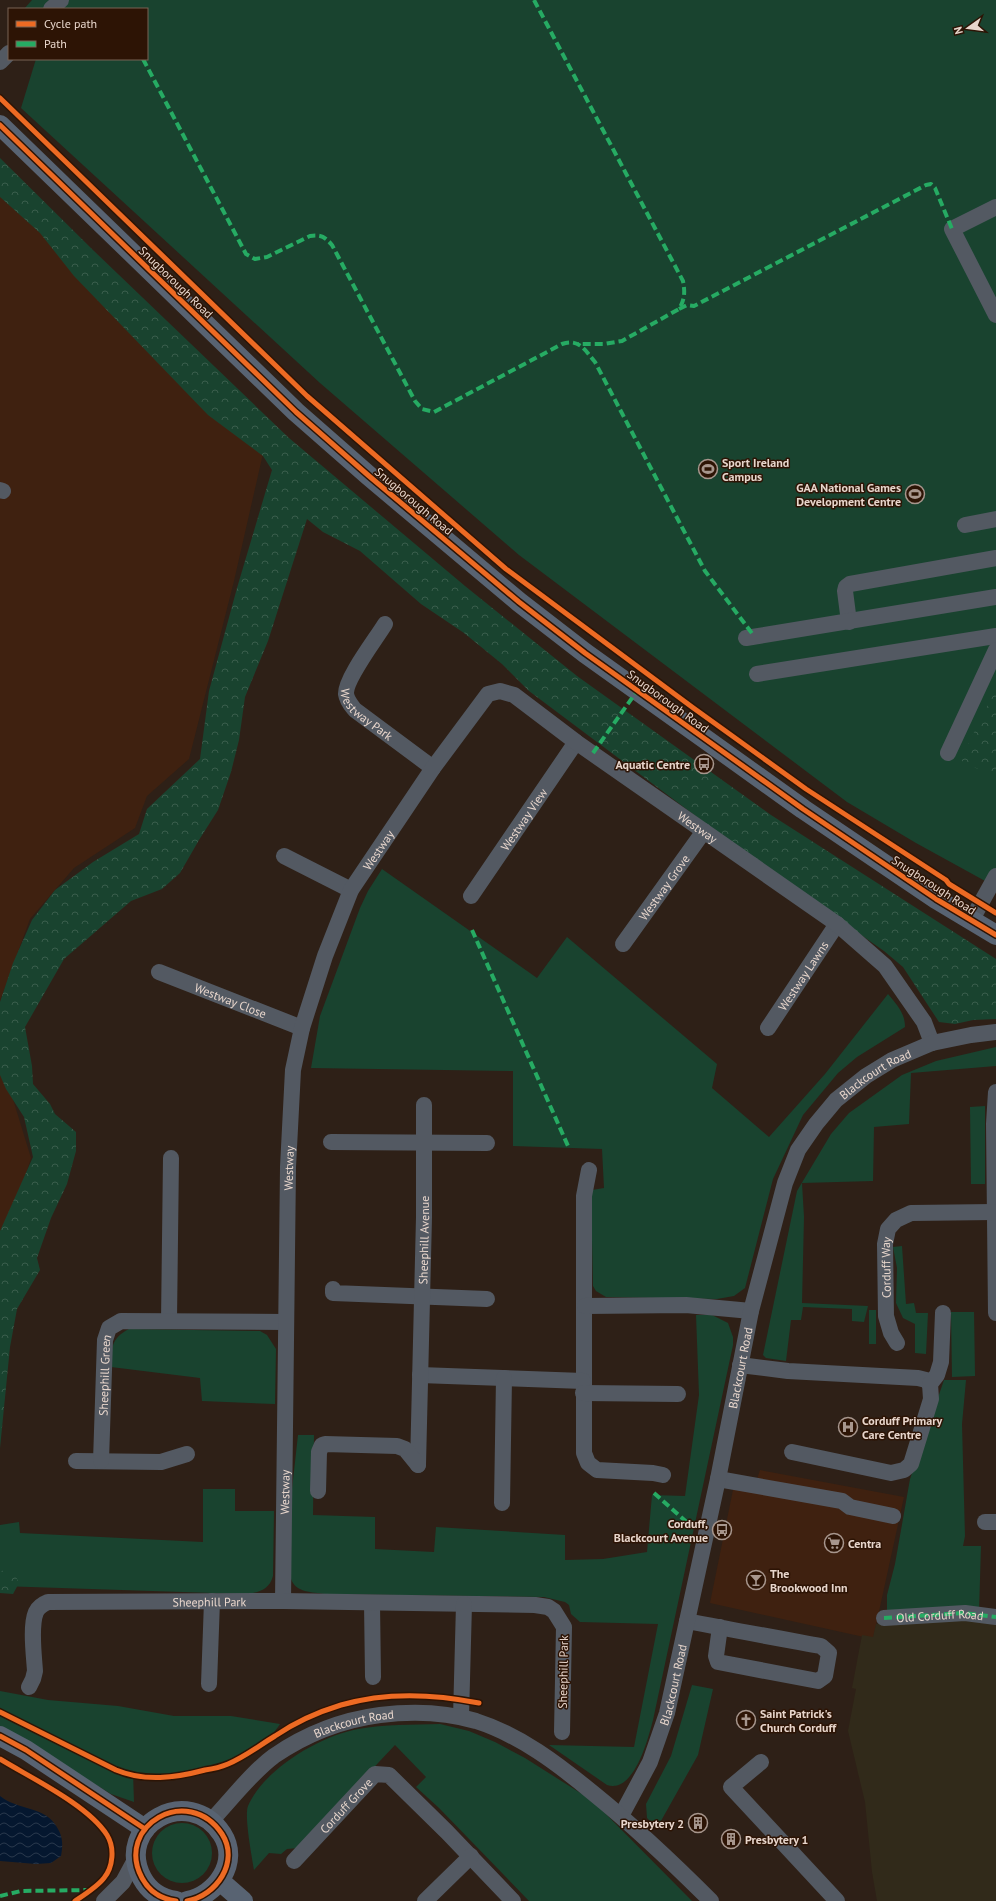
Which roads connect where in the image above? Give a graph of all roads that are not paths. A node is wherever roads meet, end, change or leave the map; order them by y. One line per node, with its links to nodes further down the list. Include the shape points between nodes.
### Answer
1 (61, 0): 2 (street)
2 (53, 8)
3 (8, 54): 4 (street)
4 (0, 62)
5 (0, 125): 26 (main road, Snugborough Road, via 296,412 507,592 585,653 697,734)
6 (996, 206): 7 (street, via 952,229)
7 (996, 314)
8 (996, 519): 9 (street)
9 (965, 524)
10 (996, 558): 12 (street, via 850,584 845,591)
11 (996, 597): 12 (street)
12 (849, 622): 15 (street)
13 (385, 624): 20 (street, Westway Park, via 350,679 346,693 348,703)
14 (996, 636): 17 (street)
15 (746, 638)
16 (996, 650): 19 (street)
17 (757, 674)
18 (576, 742): 20 (street, Westway, via 514,695 500,691 488,694); 21 (street, Westway); 25 (street, Westway View)
19 (948, 753)
20 (433, 768): 24 (street, Westway)
21 (704, 831): 27 (street, Westway); 29 (street, Westway Grove)
22 (284, 856): 24 (street)
23 (996, 876): 26 (street)
24 (351, 890): 31 (street, Westway, via 324,956)
25 (471, 896)
26 (971, 922): 28 (main road, Snugborough Road)
27 (837, 924): 32 (street, Westway Lawns); 34 (street, Westway, via 885,966 924,1022)
28 (996, 935)
29 (623, 944)
30 (159, 972): 31 (street, Westway Close)
31 (302, 1028): 52 (street, Westway, via 293,1070 288,1167)
32 (768, 1028)
33 (996, 1032): 34 (street, Blackcourt Road)
34 (932, 1043): 48 (street, Blackcourt Road, via 892,1060 836,1100 798,1150 785,1183)
35 (996, 1092): 37 (street)
36 (424, 1105): 39 (street, Sheephill Avenue)
37 (995, 1124): 43 (street)
38 (331, 1142): 39 (street)
39 (424, 1142): 40 (street); 45 (street, Sheephill Avenue)
40 (487, 1143)
41 (171, 1158): 51 (street)
42 (589, 1170): 47 (street, via 584,1196)
43 (994, 1212): 49 (street); 53 (street, Corduff Way, via 911,1213 896,1220 888,1228 885,1244 886,1316 890,1333)
44 (333, 1289): 45 (street, via 333,1293)
45 (421, 1298): 46 (street); 55 (street, Sheephill Avenue)
46 (487, 1299)
47 (584, 1306): 48 (street, via 686,1305); 58 (street)
48 (752, 1311): 54 (street, Blackcourt Road)
49 (996, 1313)
50 (943, 1314): 57 (street, via 941,1362 937,1375)
51 (169, 1322): 52 (street, Sheephill Green); 63 (street, Sheephill Green, via 121,1321 109,1328 105,1340)
52 (286, 1322): 70 (street, Westway)
53 (897, 1343)
54 (740, 1365): 57 (street, via 788,1371 918,1378); 65 (street, Blackcourt Road)
55 (420, 1375): 56 (street); 66 (street, Sheephill Avenue, via 418,1466 405,1449 398,1446 325,1444 319,1452)
56 (504, 1378): 58 (street); 67 (street)
57 (930, 1384): 60 (street, via 932,1394 911,1464 904,1470 891,1473)
58 (583, 1387): 59 (street); 64 (street, via 583,1448 588,1463 597,1470)
59 (678, 1394)
60 (792, 1452)
61 (187, 1454): 63 (street, via 162,1462)
62 (76, 1461): 63 (street)
63 (101, 1461)
64 (663, 1475)
65 (718, 1479): 68 (street, via 842,1501 850,1507); 75 (street, Blackcourt Road)
66 (318, 1491)
67 (502, 1503)
68 (893, 1516)
69 (212, 1601): 70 (street, Sheephill Park); 78 (street); 79 (street, Sheephill Park, via 48,1602 41,1605 33,1621 35,1671)
70 (283, 1601): 71 (street, Sheephill Park)
71 (372, 1602): 72 (street, Sheephill Park); 77 (street)
72 (464, 1604): 80 (street); 81 (street, Sheephill Park, via 535,1605 548,1607 559,1617 564,1631)
73 (996, 1617): 74 (street, Old Corduff Road, via 965,1613)
74 (884, 1618)
75 (687, 1621): 76 (street); 84 (street, Blackcourt Road, via 662,1730 650,1762)
76 (720, 1627): 76 (street, via 824,1647 829,1653 825,1676 818,1681 718,1662 716,1656)
77 (373, 1677)
78 (209, 1684)
79 (29, 1687)
80 (461, 1717): 84 (street, Blackcourt Road, via 491,1727 537,1751 563,1768); 85 (street, Blackcourt Road, via 430,1713 395,1713 367,1716 324,1728 286,1748 273,1758)
81 (562, 1732)
82 (0, 1736): 86 (main road, via 26,1750)
83 (760, 1762): 98 (street, via 731,1787)
84 (621, 1816): 97 (street, Blackcourt Road, via 657,1847)
85 (211, 1821): 86 (main road, via 186,1810 170,1811 156,1818); 90 (main road, via 223,1836 227,1851 226,1867)
86 (145, 1828): 88 (main road, via 138,1842)
87 (470, 1856): 89 (street, Corduff Grove, via 389,1775 375,1774); 95 (street); 96 (street, Corduff Grove)
88 (136, 1858): 91 (street, via 123,1882); 92 (main road, via 138,1871 145,1884 155,1894)
89 (294, 1861)
90 (220, 1881): 93 (main road, via 210,1892 197,1900); 94 (main road)
91 (104, 1901)
92 (176, 1901)
93 (187, 1901)
94 (243, 1901)
95 (425, 1901)
96 (513, 1901)
97 (711, 1901)
98 (837, 1901)

